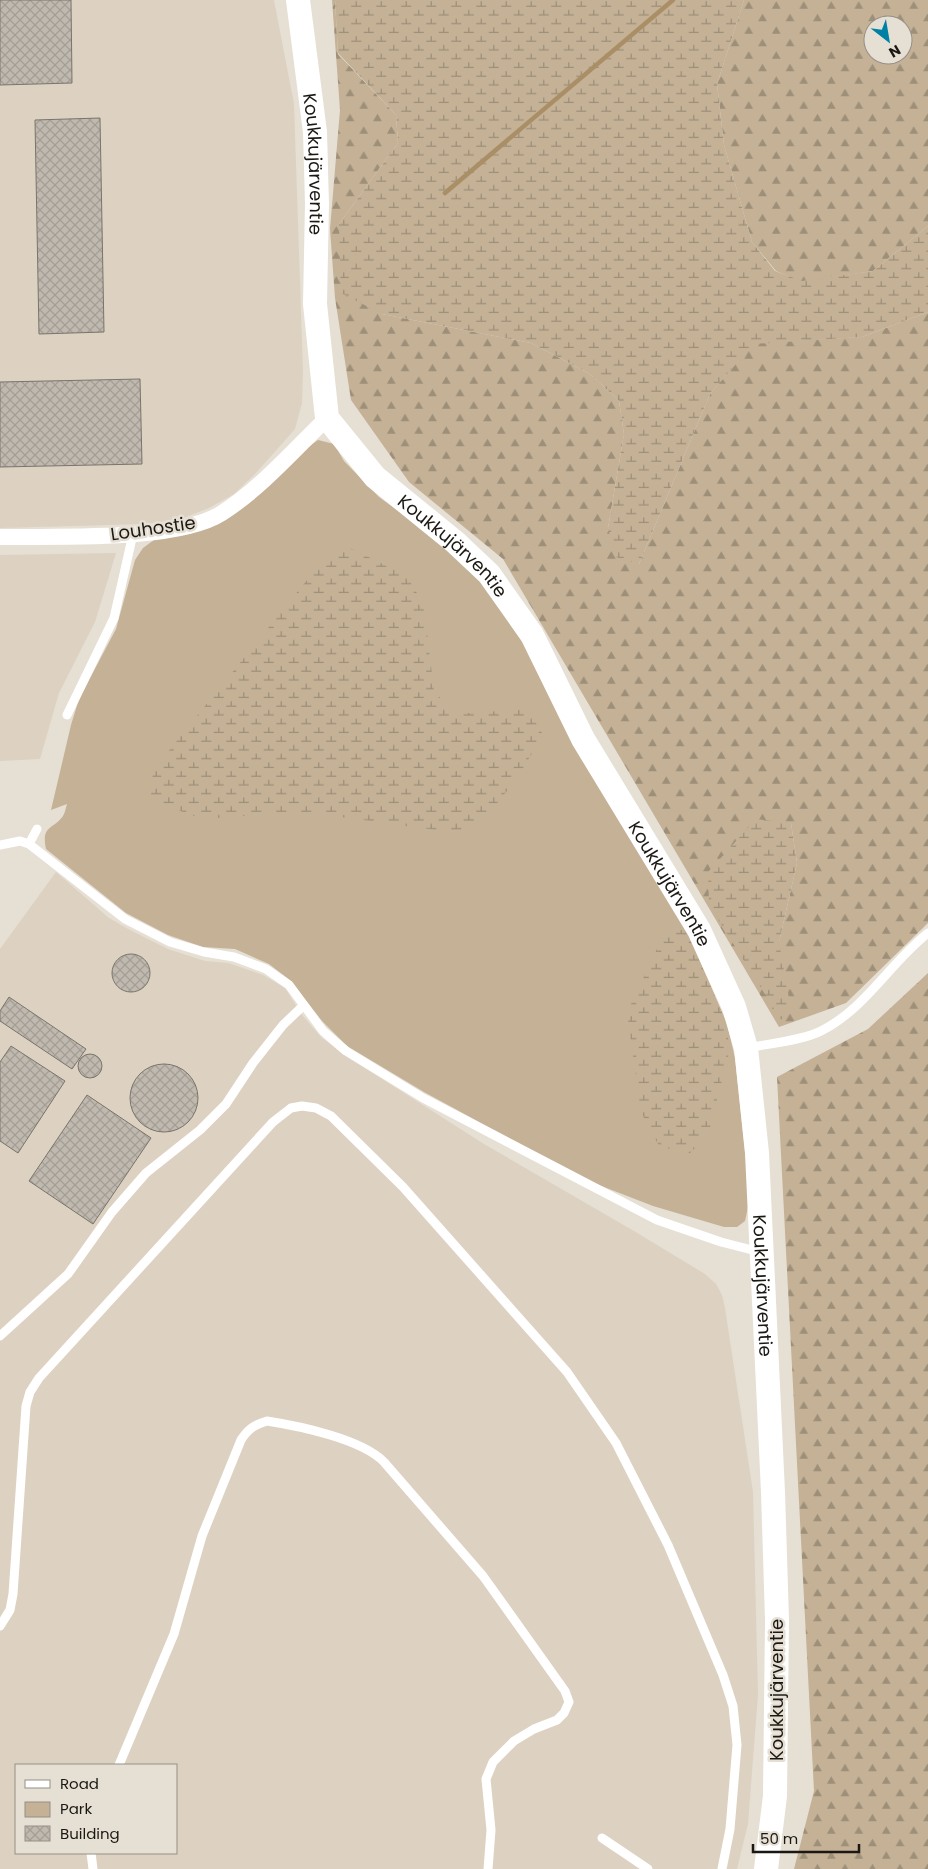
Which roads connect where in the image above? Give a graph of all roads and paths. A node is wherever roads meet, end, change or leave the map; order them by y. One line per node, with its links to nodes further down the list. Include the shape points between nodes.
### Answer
1 (298, 0): 2 (street, Koukkujärventie, via 316,132 315,304)
2 (327, 418): 3 (street, Louhostie, via 248,494 221,514 193,525); 11 (street, Koukkujärventie, via 375,477 489,574 532,635 583,738 699,930 734,1007)
3 (133, 534): 4 (street, Louhostie); 5 (lane, via 114,618)
4 (0, 537)
5 (67, 715)
6 (37, 828): 7 (lane)
7 (29, 844): 8 (lane, via 20,841); 10 (lane, via 125,919 170,942 234,957 266,969 289,985)
8 (0, 845)
9 (928, 934): 11 (lane, via 910,947 846,1016 820,1032)
10 (304, 1005): 12 (lane, via 322,1031 346,1051 431,1102 657,1220); 13 (lane, via 253,1063 226,1104 200,1130 146,1173 112,1212 68,1274)
11 (746, 1048): 12 (street, Koukkujärventie, via 757,1153)
12 (760, 1252): 22 (street, Koukkujärventie, via 777,1620 775,1796)
13 (0, 1336)
14 (0, 1626): 21 (lane, via 10,1610 14,1594 26,1406 30,1392 39,1378 273,1122 291,1108 316,1108 331,1116 410,1194 567,1372 616,1443 668,1544 723,1675 732,1706 737,1745 730,1829)
15 (119, 1764): 19 (lane, via 174,1634 202,1536 247,1431 267,1421 358,1445 384,1462 483,1576 565,1691 569,1702 556,1720 514,1742 493,1762 486,1779 491,1830)
16 (602, 1838): 20 (lane)
17 (91, 1854): 18 (lane)
18 (93, 1869)
19 (488, 1869)
20 (648, 1869)
21 (722, 1869)
22 (766, 1869)

